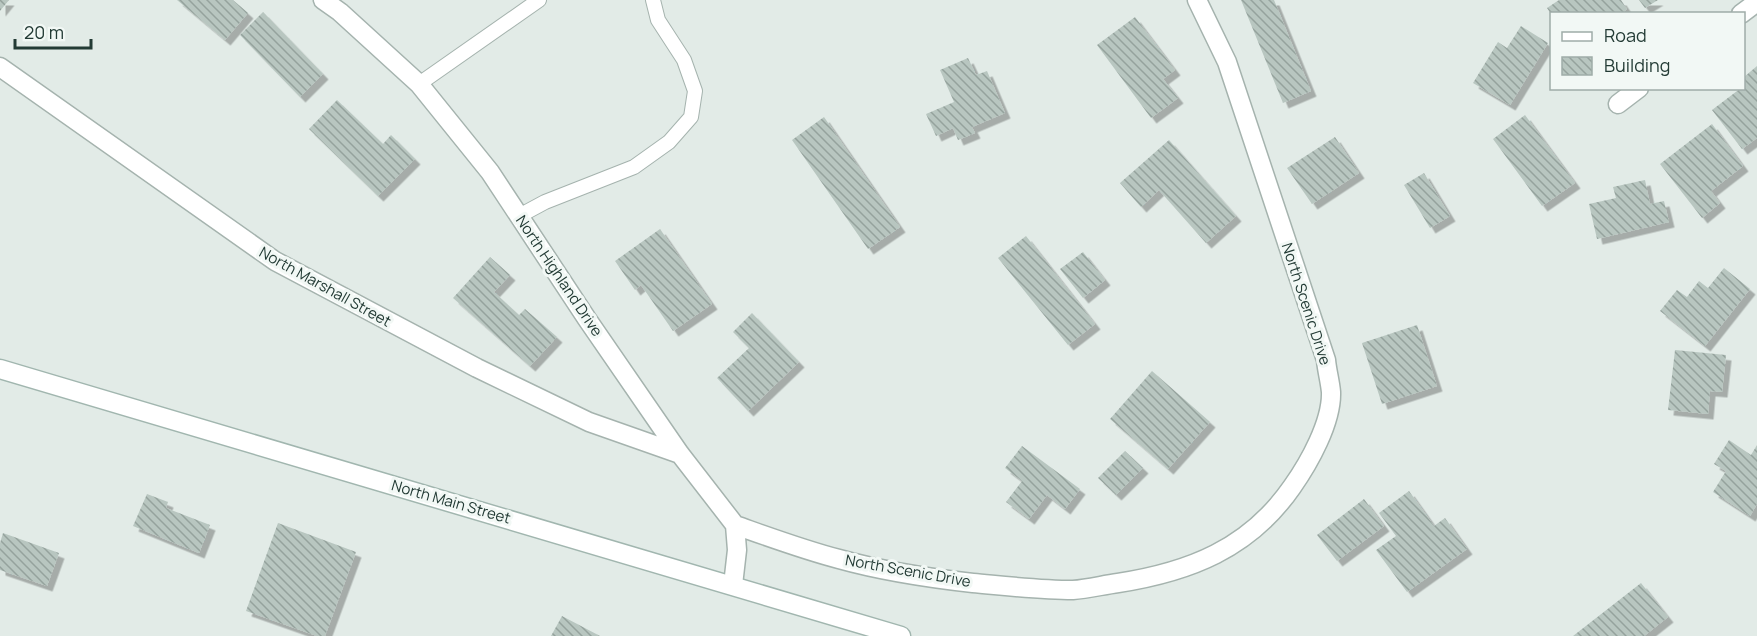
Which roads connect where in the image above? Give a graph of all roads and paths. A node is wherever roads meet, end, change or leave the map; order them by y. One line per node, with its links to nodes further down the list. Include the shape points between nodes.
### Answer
1 (323, 0): 8 (street, North Highland Drive)
2 (539, 0): 8 (lane)
3 (653, 0): 11 (lane, via 658,20 684,60 695,91 691,117 669,142 634,167)
4 (1197, 0): 14 (street, North Scenic Drive, via 1227,62 1326,360 1331,394 1326,419 1317,446 1282,501 1258,525 1208,559 1143,579 1075,590 935,578 840,559)
5 (1757, 2): 6 (street)
6 (1744, 12)
7 (0, 68): 13 (street, North Marshall Street, via 275,261 477,369 589,422)
8 (419, 84): 11 (street, North Highland Drive, via 490,172)
9 (1636, 90): 10 (street)
10 (1618, 104)
11 (519, 216): 13 (street, North Highland Drive)
12 (0, 369): 15 (street, North Main Street)
13 (680, 454): 14 (street, North Highland Drive)
14 (735, 525): 15 (street)
15 (733, 585): 16 (street, North Main Street)
16 (901, 636)

